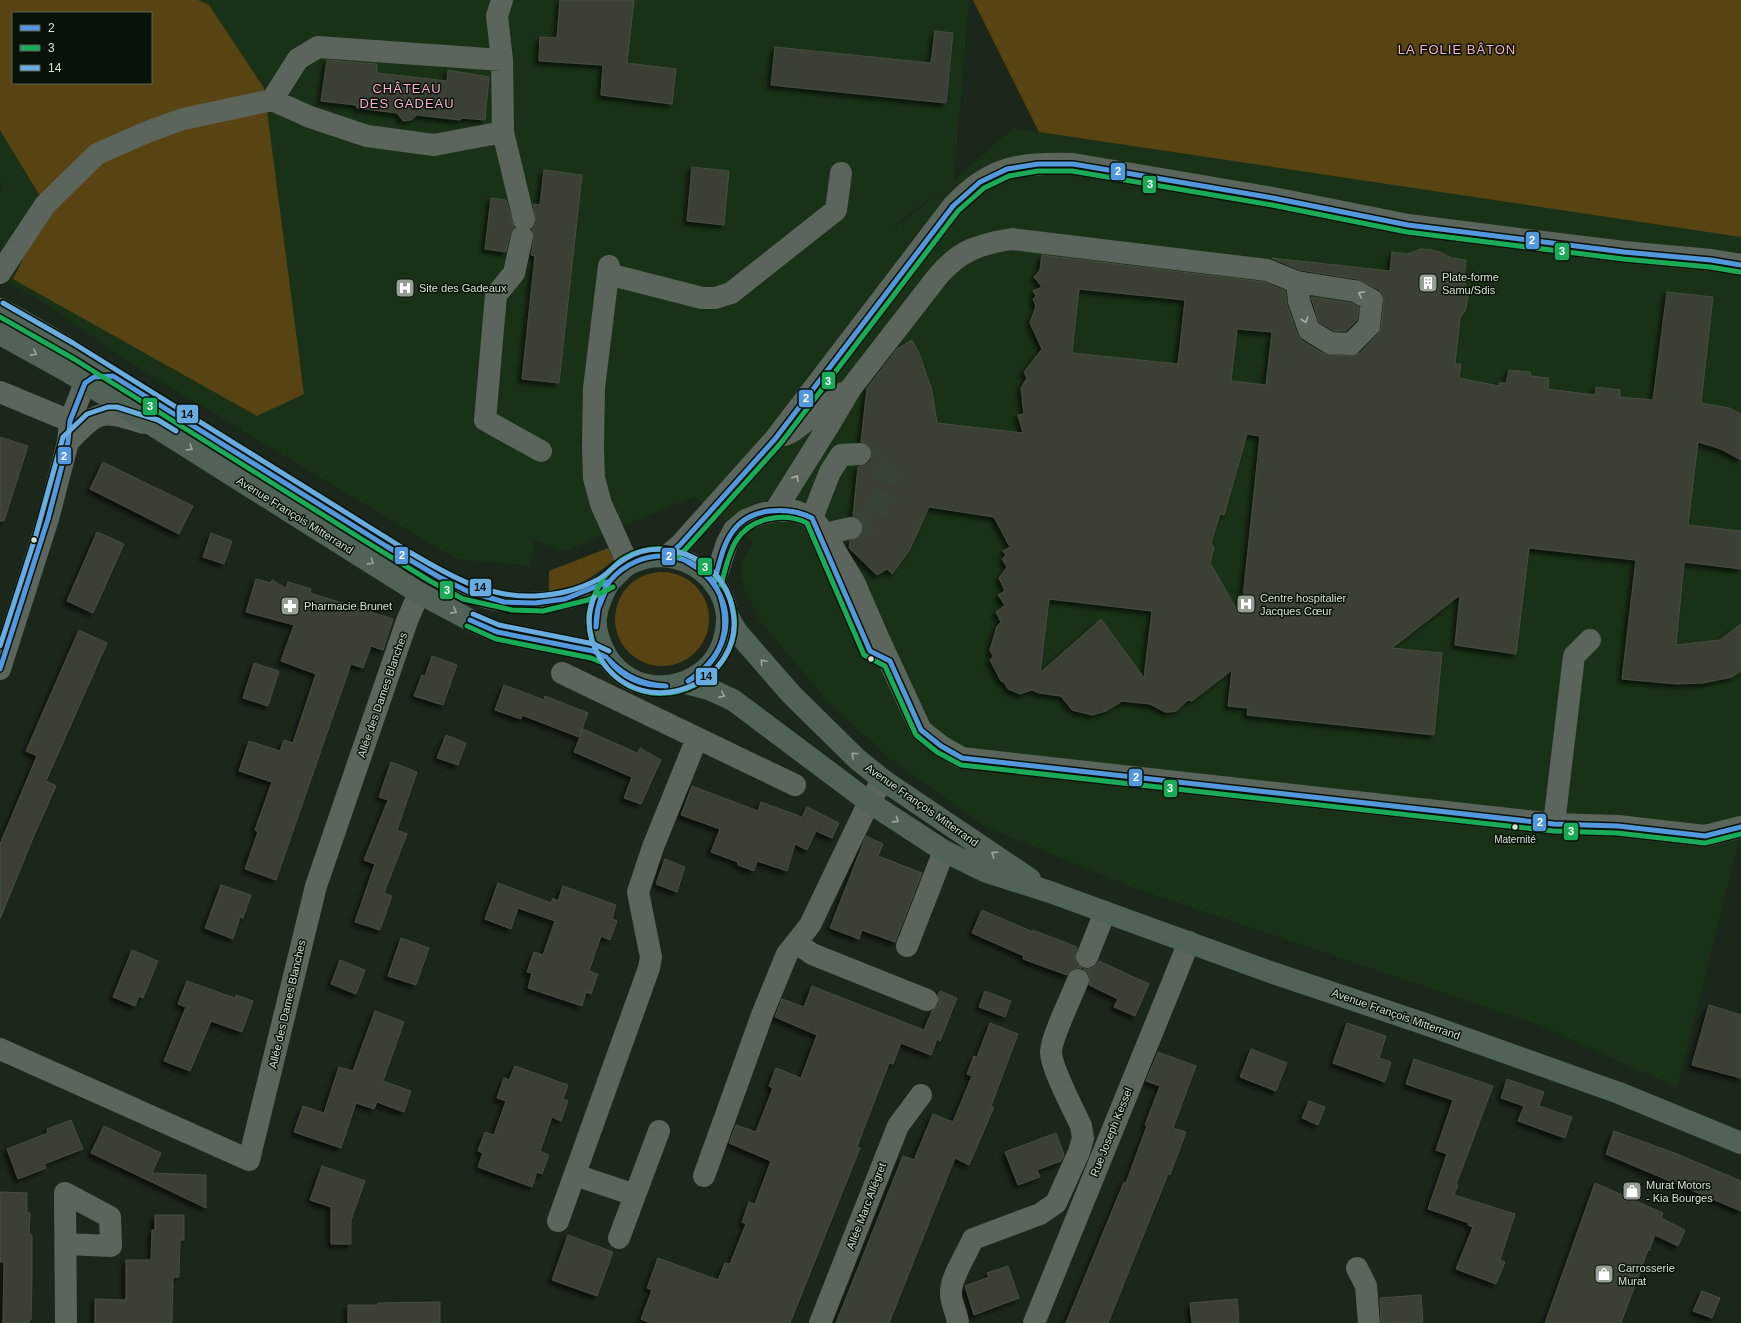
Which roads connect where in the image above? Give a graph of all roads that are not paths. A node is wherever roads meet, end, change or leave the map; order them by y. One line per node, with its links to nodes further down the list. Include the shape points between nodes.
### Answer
1 (502, 0): 2 (street, via 497,16)
2 (502, 60): 3 (street, via 318,47 298,59); 4 (street)
3 (272, 100): 4 (street, via 310,117 367,136 434,145); 7 (street, via 183,119 97,154 45,205)
4 (503, 132): 18 (street, via 523,228 514,273 496,295 485,420)
5 (840, 173): 24 (street, via 836,210 731,293 715,298 702,298 609,270 594,388 594,478 601,504)
6 (1741, 265): 17 (street, via 1654,255 1629,242 1564,234 1536,241 1408,225 1266,197 1073,164 1042,163 1019,166 997,172 965,193 952,206)
7 (0, 272)
8 (1297, 282): 13 (street, via 1267,270 1012,239 987,243 949,262)
9 (0, 309): 11 (main road, Avenue François Mitterrand)
10 (0, 334): 12 (main road, Avenue François Mitterrand, one-way to 12)
11 (113, 376): 12 (street, via 94,376); 25 (main road, Avenue François Mitterrand, via 434,575 466,592 513,603 543,604 586,593)
12 (85, 383): 15 (main road, Avenue François Mitterrand); 16 (street)
13 (851, 388): 17 (street, via 793,431); 20 (street, one-way to 13)
14 (0, 392): 16 (street)
15 (156, 427): 16 (street, via 108,414); 27 (main road, Avenue François Mitterrand, one-way to 27)
16 (69, 432): 31 (street, via 48,519)
17 (775, 439): 23 (street, via 680,545)
18 (541, 452)
19 (860, 454): 21 (street, via 841,455 830,472)
20 (776, 511): 21 (street, via 794,511); 26 (street, via 746,520 734,530)
21 (818, 526): 22 (street); 40 (street, via 870,651 890,661 921,730 962,758)
22 (851, 528)
23 (667, 556): 24 (main road); 26 (main road, via 680,558 692,564)
24 (628, 564): 25 (main road)
25 (610, 581): 30 (main road, via 600,599 596,619 598,638)
26 (714, 583): 28 (main road)
27 (419, 593): 30 (main road, Avenue François Mitterrand, one-way to 30, via 497,632 593,651); 51 (street, Allée des Dames Blanches, via 407,621 316,886 249,1160)
28 (727, 615): 34 (main road, via 722,647 710,665); 37 (main road, Avenue François Mitterrand, one-way to 28, via 857,759 791,694 737,632)
29 (1590, 640): 40 (street, via 1574,656)
30 (606, 657): 33 (main road, via 619,671)
31 (0, 669)
32 (562, 673): 35 (street)
33 (636, 682): 34 (main road, via 655,686); 35 (street)
34 (686, 683): 39 (main road, Avenue François Mitterrand, one-way to 39, via 709,689 732,700)
35 (626, 704): 36 (street)
36 (697, 738): 38 (street); 55 (street, via 653,847 638,892 648,935 651,957 649,968)
37 (883, 780): 39 (street); 43 (main road, Avenue François Mitterrand, one-way to 37)
38 (795, 785)
39 (869, 802): 42 (main road, Avenue François Mitterrand, one-way to 42); 46 (street, via 810,925)
40 (1554, 824): 41 (street, via 1618,826 1705,836)
41 (1741, 827)
42 (944, 851): 43 (main road, Avenue François Mitterrand, via 987,872); 47 (street)
43 (1050, 892): 44 (main road, Avenue François Mitterrand)
44 (1105, 912): 45 (main road, Avenue François Mitterrand); 48 (street)
45 (1188, 942): 54 (main road, Avenue François Mitterrand, via 1604,1087); 65 (street, Rue Joseph Kessel)
46 (796, 944): 50 (street, via 812,954); 56 (street, via 787,954 762,1015)
47 (907, 946)
48 (1087, 957)
49 (1078, 980): 64 (street, via 1051,1052 1053,1064 1081,1126 1083,1138 1056,1203 1040,1214 973,1240 950,1293)
50 (927, 1000)
51 (0, 1048)
52 (921, 1095): 63 (street, Allée Marc Allégret, via 898,1126)
53 (659, 1131): 57 (street)
54 (1741, 1143)
55 (575, 1175): 57 (street); 58 (street)
56 (704, 1176)
57 (635, 1195): 59 (street)
58 (558, 1221)
59 (619, 1238)
60 (66, 1244): 62 (street)
61 (1357, 1268): 66 (street, via 1366,1286)
62 (66, 1323)
63 (820, 1323)
64 (958, 1323)
65 (1034, 1323)
66 (1369, 1323)

